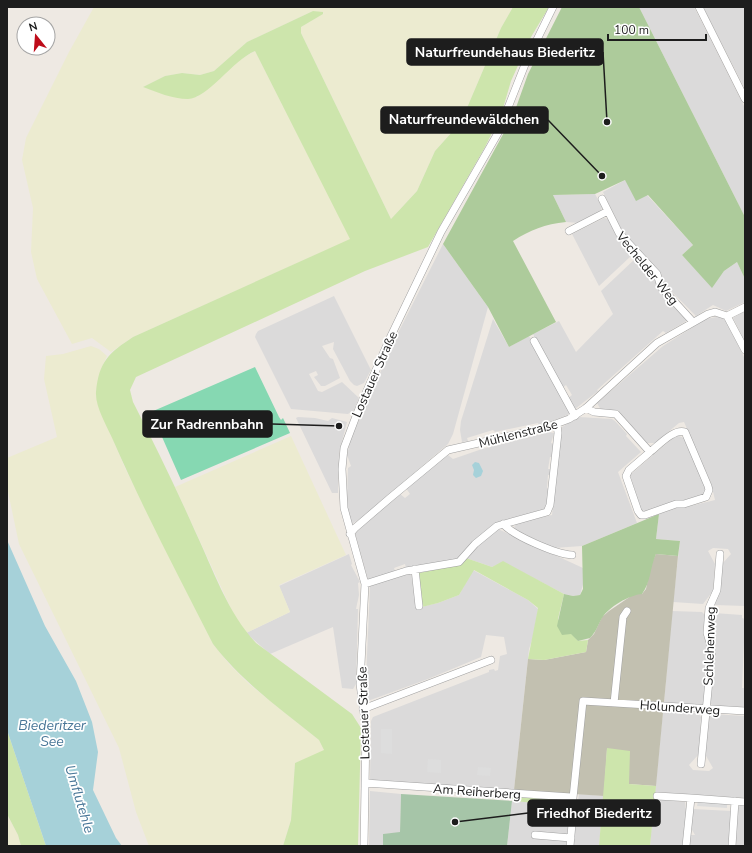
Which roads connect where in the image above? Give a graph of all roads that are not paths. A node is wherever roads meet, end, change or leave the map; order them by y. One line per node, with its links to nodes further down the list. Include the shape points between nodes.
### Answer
1 (553, 7): 17 (street, Lostauer Straße, via 526,62 498,134 434,246 347,437 342,469 344,508)
2 (699, 7): 3 (street)
3 (745, 99)
4 (602, 199): 5 (street, Vechelder Weg)
5 (608, 211): 6 (street); 9 (street, Vechelder Weg, via 619,233 657,274 661,287)
6 (569, 231)
7 (745, 307): 8 (street)
8 (727, 316): 9 (street, Mühlenstraße, via 715,312); 11 (street)
9 (693, 322): 12 (street, Mühlenstraße, via 657,343)
10 (534, 341): 13 (street)
11 (745, 350)
12 (586, 408): 13 (street, Mühlenstraße); 15 (street, via 594,412 616,414)
13 (575, 416): 14 (street, Mühlenstraße)
14 (557, 424): 16 (street, via 548,510 542,514); 17 (street, Mühlenstraße, via 448,450)
15 (650, 452): 15 (street, via 675,433 682,430 685,432 708,486 706,497 641,515 626,473)
16 (503, 524): 19 (street, via 553,551); 20 (street, via 483,537 459,562)
17 (350, 534): 21 (street, Lostauer Straße)
18 (720, 554): 27 (street, Schlehenweg, via 717,590 709,608 707,633 712,649)
19 (572, 555)
20 (414, 570): 21 (street); 22 (street)
21 (365, 584): 26 (street, Lostauer Straße, via 360,684)
22 (419, 606)
23 (627, 611): 25 (street, via 623,617)
24 (491, 660): 26 (street)
25 (614, 703): 27 (street, Holunderweg); 32 (street, Holunderweg, via 583,701)
26 (363, 709): 30 (street, Lostauer Straße, via 366,729)
27 (706, 709): 28 (street, Holunderweg); 29 (street, Schlehenweg)
28 (745, 711)
29 (701, 764)
30 (365, 783): 32 (street, Am Reiherberg); 38 (street, Lostauer Straße)
31 (657, 796): 33 (street)
32 (573, 798): 37 (street)
33 (691, 798): 34 (street); 40 (street)
34 (735, 801): 35 (street); 41 (street)
35 (745, 802)
36 (535, 835): 37 (street)
37 (571, 838): 39 (street)
38 (364, 846)
39 (570, 846)
40 (686, 846)
41 (732, 846)

